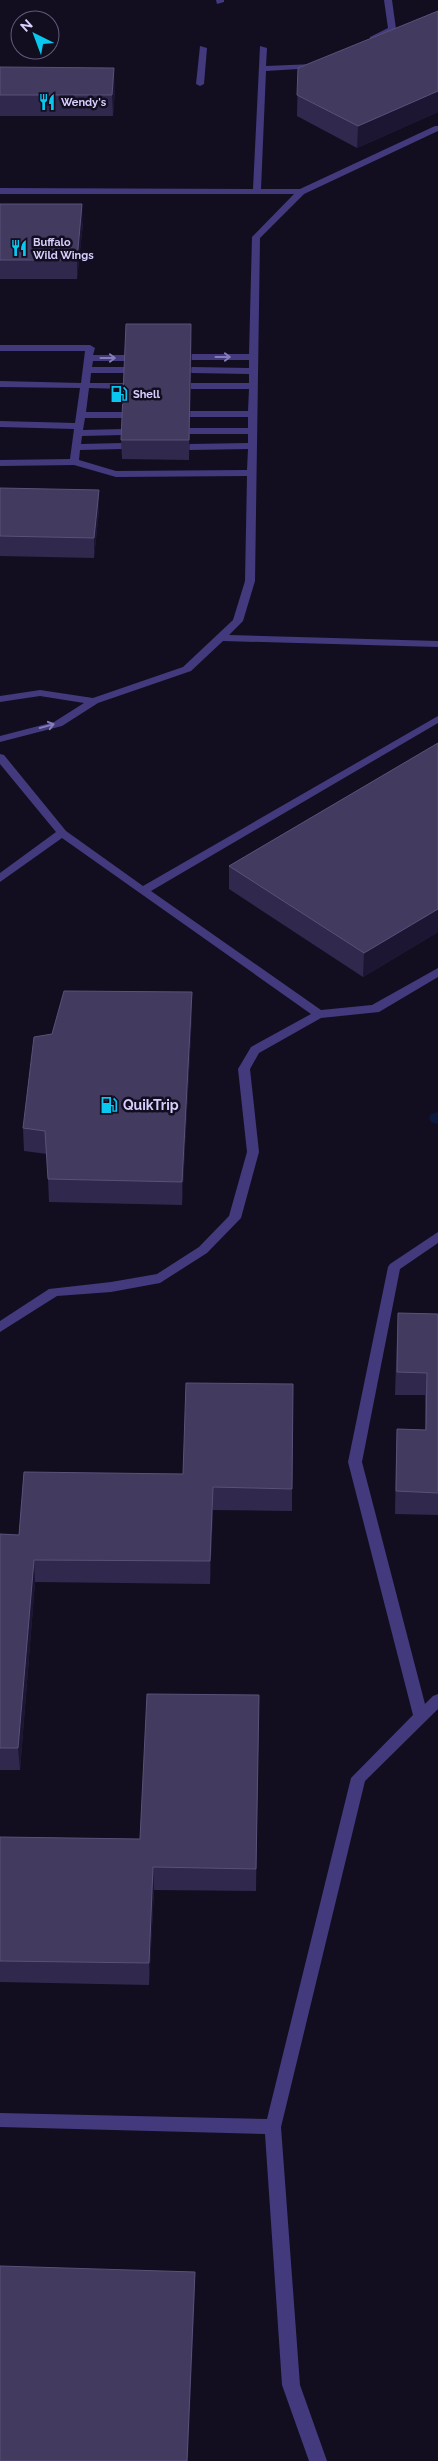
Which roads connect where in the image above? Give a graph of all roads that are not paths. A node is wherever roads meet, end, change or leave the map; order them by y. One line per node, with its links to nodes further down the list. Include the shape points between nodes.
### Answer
1 (388, 0): 2 (lane, via 392,29)
2 (366, 43)
3 (203, 48): 7 (lane)
4 (262, 48): 6 (lane)
5 (326, 61): 6 (lane, via 311,67)
6 (262, 69): 10 (lane)
7 (200, 84)
8 (438, 128): 11 (lane)
9 (0, 191): 10 (lane)
10 (257, 192): 11 (lane)
11 (301, 192): 14 (lane, via 256,237)
12 (0, 348): 15 (lane, via 90,348)
13 (192, 357): 14 (lane, one-way to 14)
14 (254, 357): 20 (lane)
15 (89, 358): 16 (lane, one-way to 16); 17 (lane)
16 (126, 358)
17 (87, 370): 18 (lane); 22 (lane)
18 (126, 370)
19 (192, 370): 20 (lane)
20 (253, 371): 25 (lane)
21 (0, 384): 22 (lane)
22 (85, 386): 23 (lane); 28 (lane)
23 (125, 386)
24 (191, 386): 25 (lane)
25 (254, 386): 27 (lane)
26 (190, 414): 27 (lane)
27 (253, 414): 33 (lane)
28 (81, 415): 29 (lane); 31 (lane)
29 (124, 415)
30 (0, 424): 31 (lane)
31 (78, 429): 34 (lane); 37 (lane)
32 (190, 431): 33 (lane)
33 (253, 431): 36 (lane)
34 (123, 432)
35 (122, 446): 37 (lane)
36 (253, 446): 38 (lane); 41 (lane)
37 (76, 447): 39 (lane)
38 (190, 447)
39 (74, 462): 40 (lane); 41 (lane, via 116,474)
40 (0, 463)
41 (252, 473): 42 (lane, via 250,581 238,621)
42 (220, 638): 43 (lane); 45 (lane, via 187,669)
43 (438, 644)
44 (0, 700): 45 (lane, via 40,693)
45 (94, 701): 47 (lane, one-way to 45, via 58,724)
46 (438, 719): 51 (lane)
47 (0, 739)
48 (0, 757): 49 (lane)
49 (62, 833): 50 (lane); 51 (lane)
50 (0, 878)
51 (143, 891): 53 (lane)
52 (438, 972): 53 (lane, via 375,1009)
53 (319, 1014): 55 (lane, via 255,1050 244,1069 253,1152 235,1218 203,1250 160,1278 111,1287 54,1292)
54 (438, 1237): 57 (lane, via 394,1267 355,1462)
55 (0, 1327)
56 (438, 1700): 57 (lane)
57 (421, 1716): 59 (lane, via 358,1778)
58 (0, 2120): 59 (lane)
59 (273, 2127): 60 (lane, via 290,2385)
60 (318, 2461)

